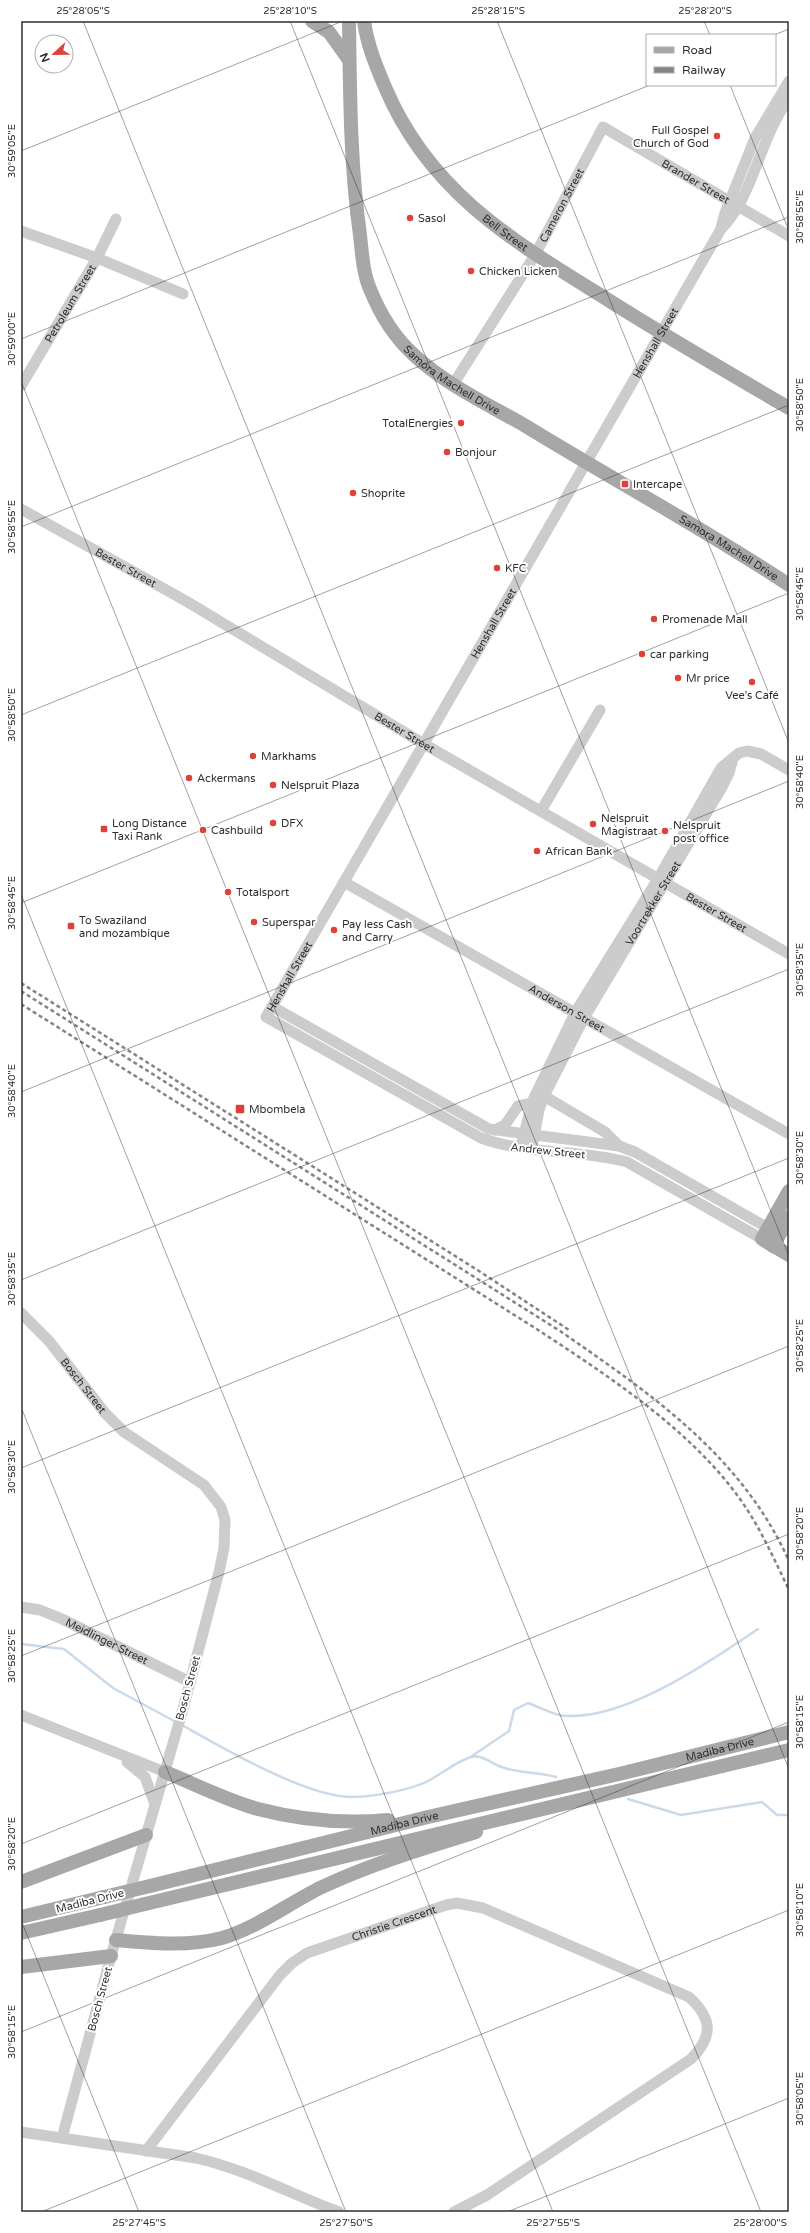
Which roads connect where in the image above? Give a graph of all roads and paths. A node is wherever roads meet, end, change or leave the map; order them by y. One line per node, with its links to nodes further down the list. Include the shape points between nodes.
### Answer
1 (312, 21): 4 (main road, via 329,32)
2 (349, 21): 4 (main road, Samora Machell Drive)
3 (364, 21): 12 (main road, Bell Street, via 377,69 404,127 419,149 468,204)
4 (350, 60): 16 (main road, Samora Machell Drive, via 355,191 369,288 385,321 395,334 414,355)
5 (789, 81): 8 (street, Henshall Street, via 755,138)
6 (789, 99): 8 (street, Henshall Street)
7 (603, 127): 8 (street, Brander Street); 12 (street, Cameron Street)
8 (734, 205): 11 (street, Brander Street); 15 (street, Henshall Street, via 729,222 721,229)
9 (116, 219): 13 (street, Petroleum Street)
10 (21, 231): 13 (street)
11 (789, 236)
12 (535, 255): 15 (main road, Bell Street); 16 (street, Cameron Street)
13 (97, 258): 14 (street); 17 (street, Petroleum Street)
14 (183, 294)
15 (662, 334): 18 (main road, Bell Street); 19 (street, Henshall Street)
16 (454, 383): 19 (main road, Samora Machell Drive)
17 (21, 386)
18 (789, 408)
19 (587, 463): 21 (main road, Samora Machell Drive, via 656,502); 23 (street, Henshall Street, via 508,595)
20 (21, 509): 23 (street, Bester Street, via 186,601)
21 (789, 585)
22 (600, 710): 25 (street)
23 (424, 744): 25 (street, Bester Street); 27 (street, Henshall Street)
24 (789, 770): 26 (street, Voortrekker Street, via 754,752 743,752 721,768)
25 (541, 811): 26 (street, Bester Street)
26 (662, 881): 28 (street, Bester Street); 30 (street, Voortrekker Street)
27 (344, 882): 29 (street, Henshall Street); 30 (street, Anderson Street)
28 (789, 954)
29 (273, 1007): 31 (street, Henshall Street); 34 (street, Andrew Street)
30 (579, 1016): 32 (street, Voortrekker Street); 33 (street, Voortrekker Street); 35 (street, Anderson Street)
31 (266, 1017): 38 (street, Andrew Street, via 481,1138 501,1146)
32 (544, 1096): 36 (street, Voortrekker Street); 37 (street, via 605,1132)
33 (532, 1103): 34 (street, via 518,1106 505,1125); 36 (street, Voortrekker Street)
34 (495, 1130): 36 (street, Andrew Street)
35 (789, 1134)
36 (529, 1135): 37 (street, Andrew Street); 38 (street, Voortrekker Street)
37 (619, 1146): 41 (street, Andrew Street, via 635,1152)
38 (526, 1150): 41 (street, Andrew Street, via 612,1158 627,1162)
39 (789, 1191): 41 (main road)
40 (789, 1217): 41 (main road)
41 (774, 1238): 42 (main road, Andrew Street)
42 (789, 1255)
43 (21, 1313): 45 (street, Bosch Street, via 49,1341 105,1413 119,1427 204,1485 222,1508 225,1520 224,1548)
44 (21, 1606): 45 (street, Meidlinger Street, via 62,1619)
45 (190, 1682): 50 (street, Bosch Street)
46 (21, 1715): 49 (street)
47 (789, 1732): 53 (main road, Madiba Drive)
48 (789, 1750): 52 (main road, Madiba Drive)
49 (111, 1751): 50 (street); 51 (street, via 145,1777)
50 (164, 1772): 51 (street, Bosch Street); 53 (main road, via 257,1809 289,1816 326,1822)
51 (155, 1804): 54 (street, Bosch Street)
52 (568, 1804): 57 (main road, Madiba Drive, bridge, via 499,1818); 58 (main road, via 400,1857 338,1880 253,1925 223,1937 190,1944)
53 (428, 1817): 56 (main road, Madiba Drive, bridge)
54 (146, 1835): 55 (main road); 58 (street, Bosch Street)
55 (21, 1882)
56 (21, 1917)
57 (21, 1933)
58 (116, 1940): 59 (street, Bosch Street)
59 (111, 1956): 60 (main road); 62 (street, Bosch Street)
60 (21, 1967)
61 (21, 2132): 62 (street)
62 (62, 2138): 63 (street)
63 (146, 2151): 64 (street, via 222,2164 247,2172); 65 (street, Christie Crescent, via 292,1963 307,1953 446,1905 458,1903 483,1908 689,1997 699,2007 708,2021 707,2034 701,2049 691,2059 487,2195)
64 (339, 2212)
65 (454, 2212)

